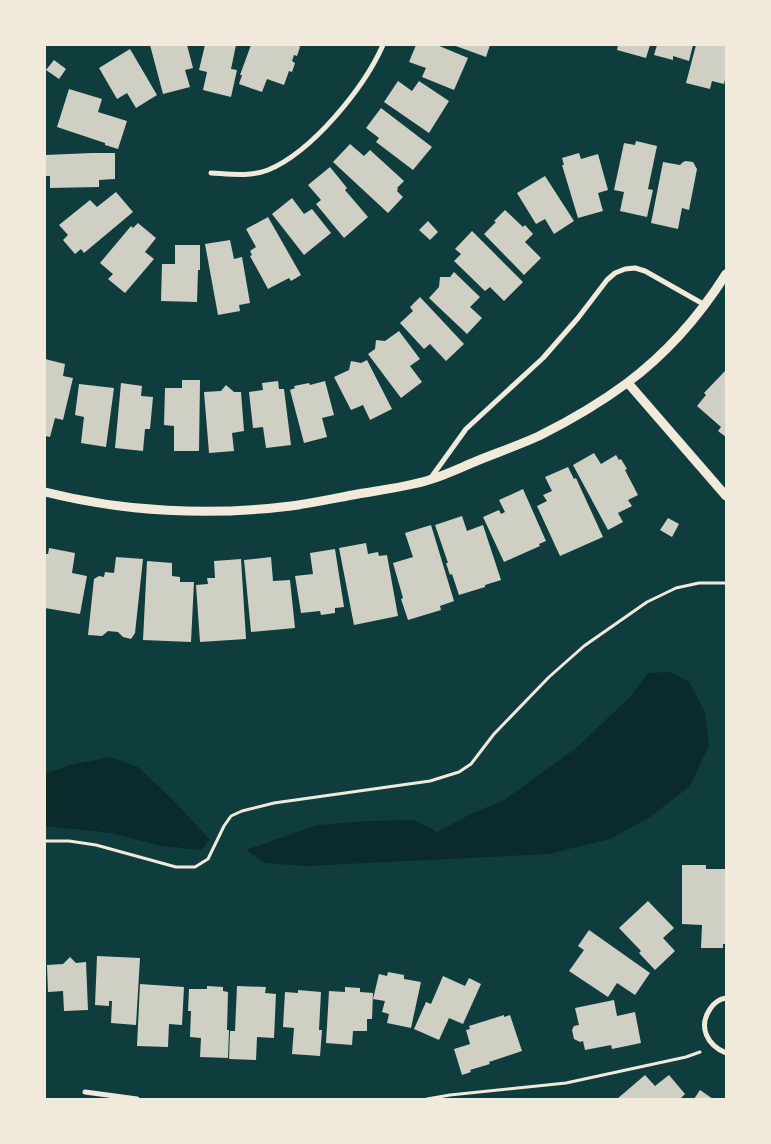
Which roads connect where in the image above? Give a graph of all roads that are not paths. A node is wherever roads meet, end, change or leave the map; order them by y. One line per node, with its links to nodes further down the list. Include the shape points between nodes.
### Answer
1 (383, 45): 2 (street, via 346,104 304,147 268,170 253,174)
2 (211, 173)
3 (726, 274): 4 (street)
4 (704, 305): 5 (street, via 658,357); 6 (street, via 645,271 635,268 615,272 543,358 466,429)
5 (628, 383): 6 (street, via 539,436); 8 (street)
6 (429, 480): 7 (street, via 291,506 200,511 113,505)
7 (45, 492)
8 (726, 496)
9 (726, 998): 10 (street, via 713,1004 704,1025 707,1038)
10 (726, 1053)
11 (85, 1092): 12 (street)
12 (137, 1099)

